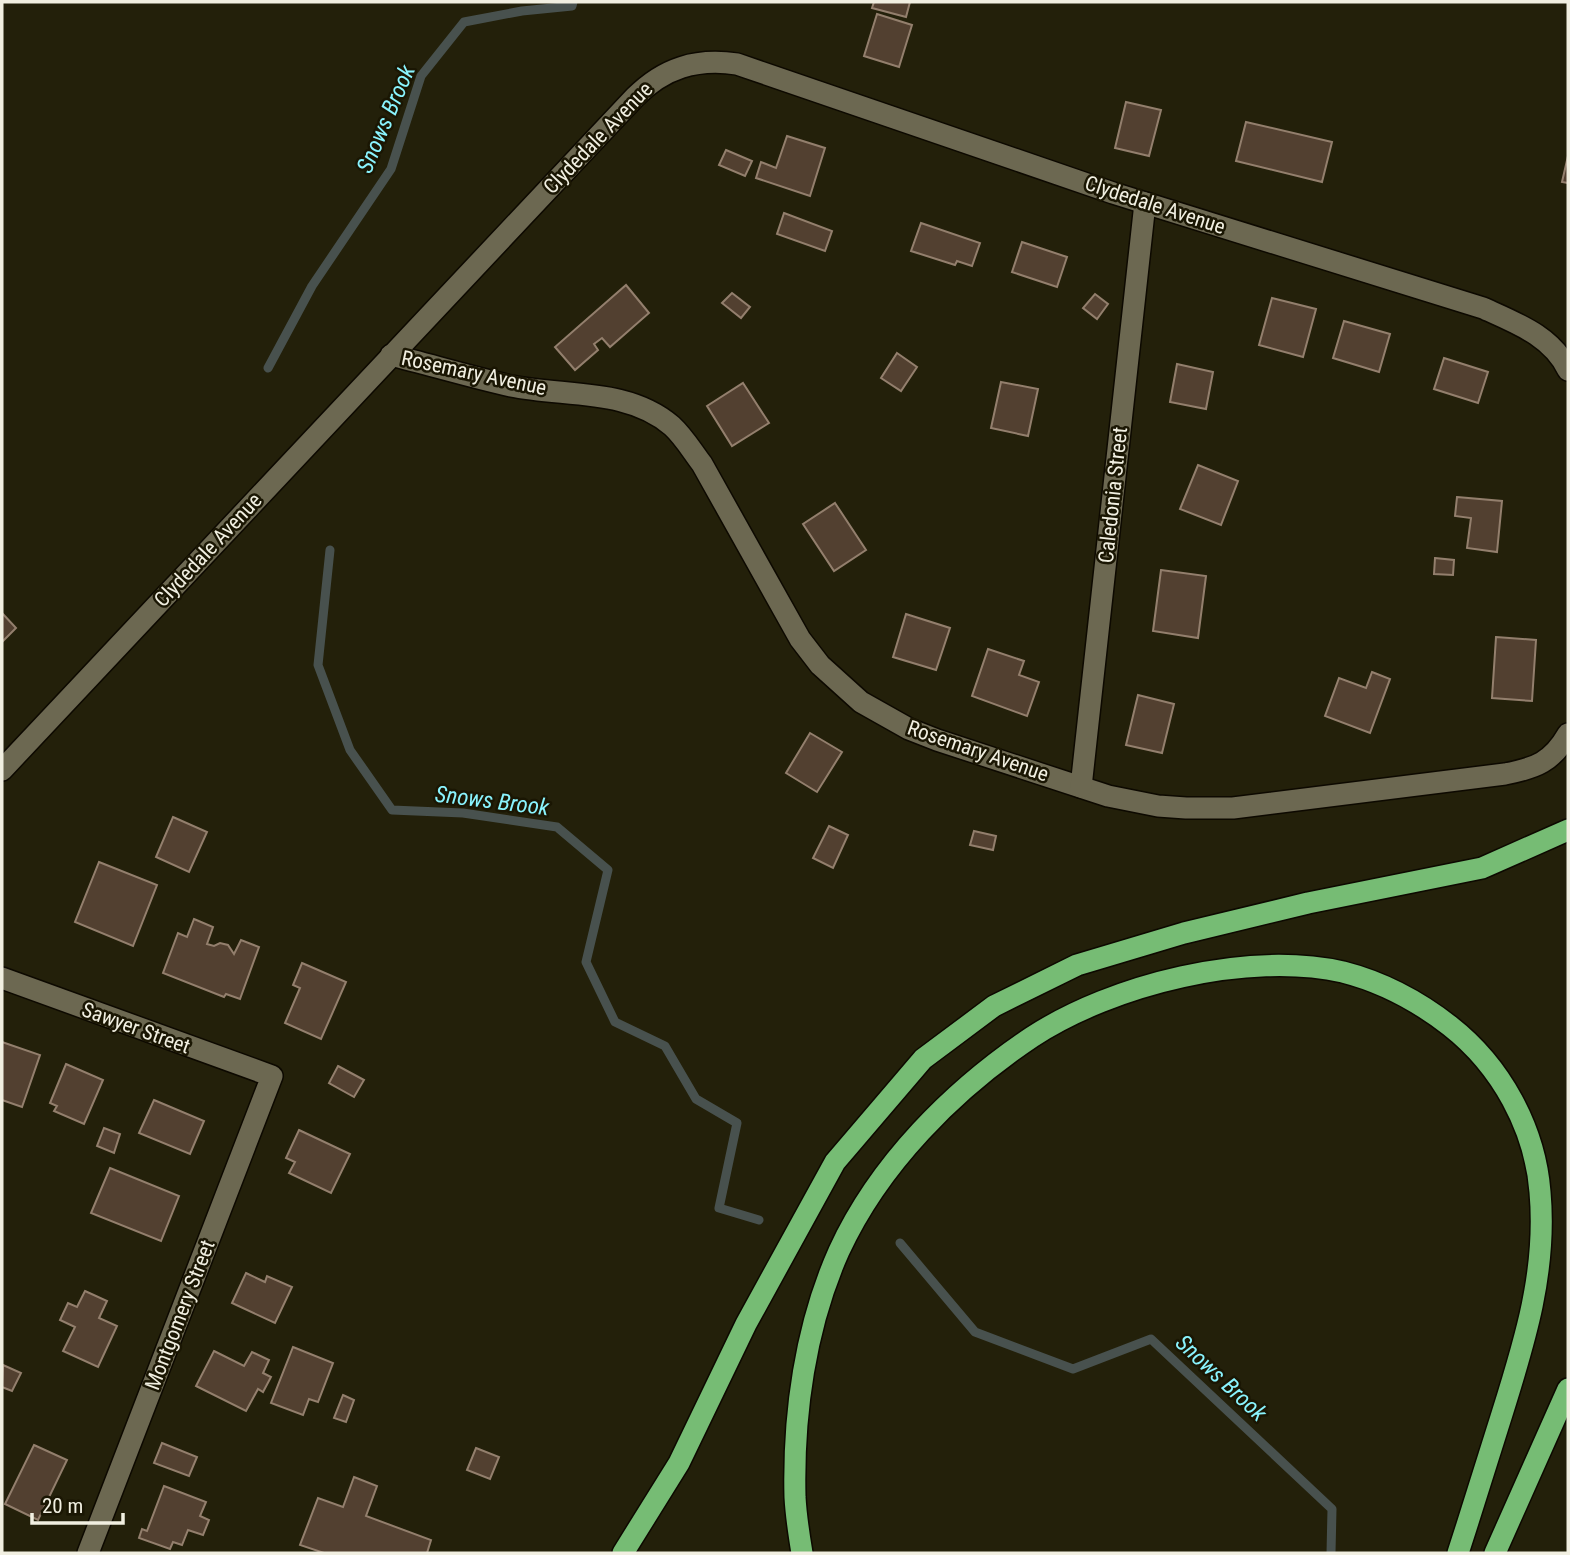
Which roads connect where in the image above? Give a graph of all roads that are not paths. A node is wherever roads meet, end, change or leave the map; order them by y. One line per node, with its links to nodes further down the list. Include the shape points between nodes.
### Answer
1 (1145, 203): 2 (street, Clydedale Avenue, via 737,65 713,61 653,80); 3 (street, Clydedale Avenue, via 1483,309 1540,337 1554,348); 6 (street, Caledonia Street)
2 (391, 355): 5 (street, Clydedale Avenue); 6 (street, Rosemary Avenue, via 513,386 613,398 653,413 684,438 702,464 800,639 841,686 909,729)
3 (1568, 370)
4 (1568, 733): 6 (street, Rosemary Avenue, via 1553,756 1531,768 1505,774 1233,808 1158,806)
5 (2, 769)
6 (1081, 787)
7 (1568, 830): 12 (highway, via 1482,868 1308,903 1077,965 993,1006 923,1059 835,1162 746,1324 679,1463)
8 (2, 978): 9 (street, Sawyer Street)
9 (272, 1076): 11 (street, Montgomery Street)
10 (1568, 1389): 15 (highway)
11 (88, 1553)
12 (623, 1553)
13 (802, 1553): 14 (highway, via 795,1501 796,1448 814,1327 839,1251 893,1166 959,1094 1045,1030 1120,994 1203,972 1276,965 1344,973 1386,987 1434,1013 1485,1059 1521,1115 1533,1149 1542,1226 1532,1316)
14 (1458, 1553)
15 (1495, 1553)

